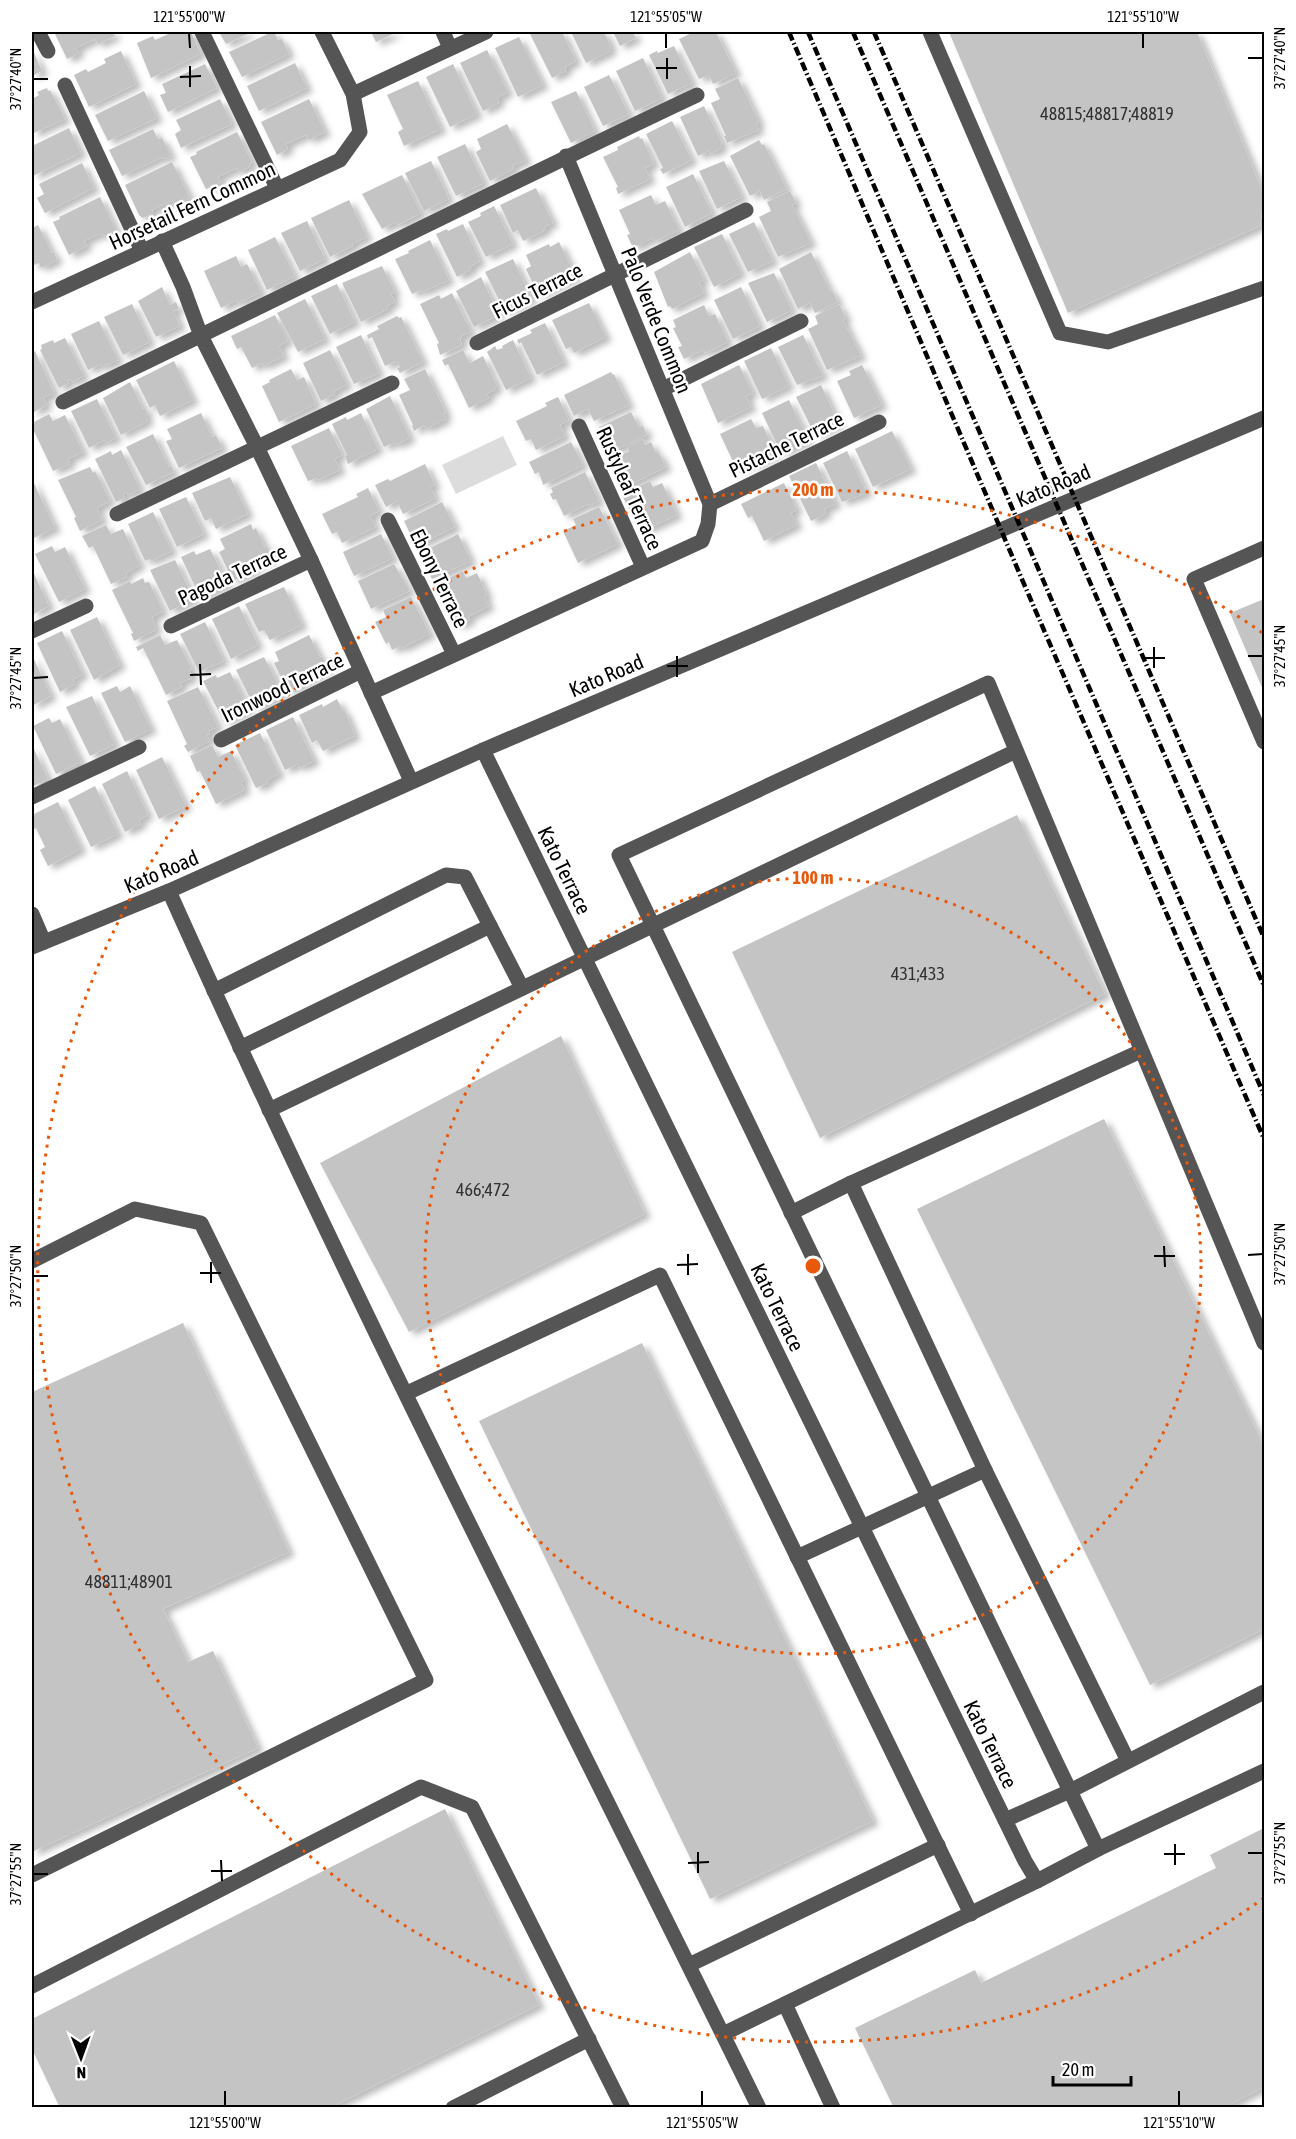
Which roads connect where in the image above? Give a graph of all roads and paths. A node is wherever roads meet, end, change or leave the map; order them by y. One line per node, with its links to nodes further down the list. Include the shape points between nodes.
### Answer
1 (38, 32): 8 (street)
2 (202, 32): 13 (street)
3 (322, 32): 10 (street)
4 (442, 32): 7 (street)
5 (486, 32): 7 (street)
6 (930, 32): 18 (street, via 1060,333 1108,342)
7 (450, 48): 10 (street)
8 (48, 51)
9 (65, 86): 16 (street)
10 (352, 94): 13 (street, Horsetail Fern Common, via 360,132 340,160)
11 (697, 95): 12 (street)
12 (566, 156): 17 (street, Palo Verde Common); 21 (street)
13 (277, 188): 15 (street, Horsetail Fern Common)
14 (746, 210): 17 (street, Ficus Terrace)
15 (162, 242): 16 (street, Horsetail Fern Common); 21 (street)
16 (142, 251): 19 (street, Horsetail Fern Common)
17 (616, 274): 22 (street, Ficus Terrace); 24 (street, Palo Verde Common)
18 (1264, 288)
19 (32, 302)
20 (801, 321): 24 (street)
21 (201, 336): 25 (street); 29 (street)
22 (477, 343)
23 (392, 383): 29 (street)
24 (663, 389): 30 (street, Palo Verde Common)
25 (63, 402)
26 (1264, 418): 45 (street, Kato Road)
27 (879, 422): 30 (street, Pistache Terrace)
28 (579, 426): 35 (street, Rustyleaf Terrace)
29 (257, 447): 31 (street); 34 (street)
30 (710, 504): 35 (street, via 702,541)
31 (117, 514)
32 (388, 520): 39 (street, Ebony Terrace)
33 (1264, 548): 43 (street, via 1194,579)
34 (311, 560): 37 (street, Pagoda Terrace); 40 (street)
35 (643, 567): 39 (street)
36 (86, 606): 38 (street)
37 (171, 626)
38 (32, 631)
39 (454, 654): 41 (street)
40 (361, 671): 41 (street); 42 (street, Ironwood Terrace)
41 (371, 693): 47 (street)
42 (221, 740)
43 (1264, 742)
44 (139, 747): 48 (street)
45 (483, 750): 47 (street, Kato Road); 54 (street, Kato Terrace)
46 (1017, 751): 52 (street); 52 (street, via 988,683 619,855); 58 (street)
47 (411, 781): 49 (street, Kato Road)
48 (32, 797)
49 (169, 891): 53 (street, Kato Road); 56 (street)
50 (32, 914): 53 (street)
51 (490, 926): 55 (street); 56 (street, via 465,877 446,875); 57 (street)
52 (653, 926): 54 (street); 61 (street)
53 (38, 945)
54 (585, 958): 55 (street); 67 (street, Kato Terrace)
55 (522, 988): 59 (street)
56 (214, 991): 57 (street)
57 (240, 1048): 59 (street)
58 (1141, 1051): 60 (street); 63 (street)
59 (269, 1110): 64 (street)
60 (851, 1183): 61 (street); 65 (street)
61 (791, 1213): 66 (street)
62 (32, 1261): 76 (street, via 135,1209 201,1223 426,1680)
63 (1264, 1343)
64 (407, 1394): 68 (street, via 660,1275); 79 (street)
65 (985, 1470): 66 (street); 70 (street)
66 (928, 1496): 67 (street); 72 (street)
67 (862, 1527): 68 (street); 73 (street, Kato Terrace)
68 (797, 1557): 74 (street)
69 (1264, 1692): 70 (street)
70 (1128, 1761): 72 (street)
71 (1264, 1771): 75 (street)
72 (1070, 1791): 73 (street); 75 (street)
73 (1005, 1820): 77 (street, Kato Terrace)
74 (938, 1845): 78 (street); 79 (street)
75 (1098, 1849): 77 (street)
76 (32, 1875)
77 (1036, 1881): 78 (street)
78 (971, 1914): 81 (street)
79 (689, 1965): 82 (street)
80 (32, 1986): 83 (street, via 421,1787 472,1807)
81 (785, 2004): 82 (street); 87 (street)
82 (723, 2034): 86 (street)
83 (589, 2039): 84 (street); 85 (street)
84 (453, 2108)
85 (623, 2108)
86 (759, 2108)
87 (833, 2108)

